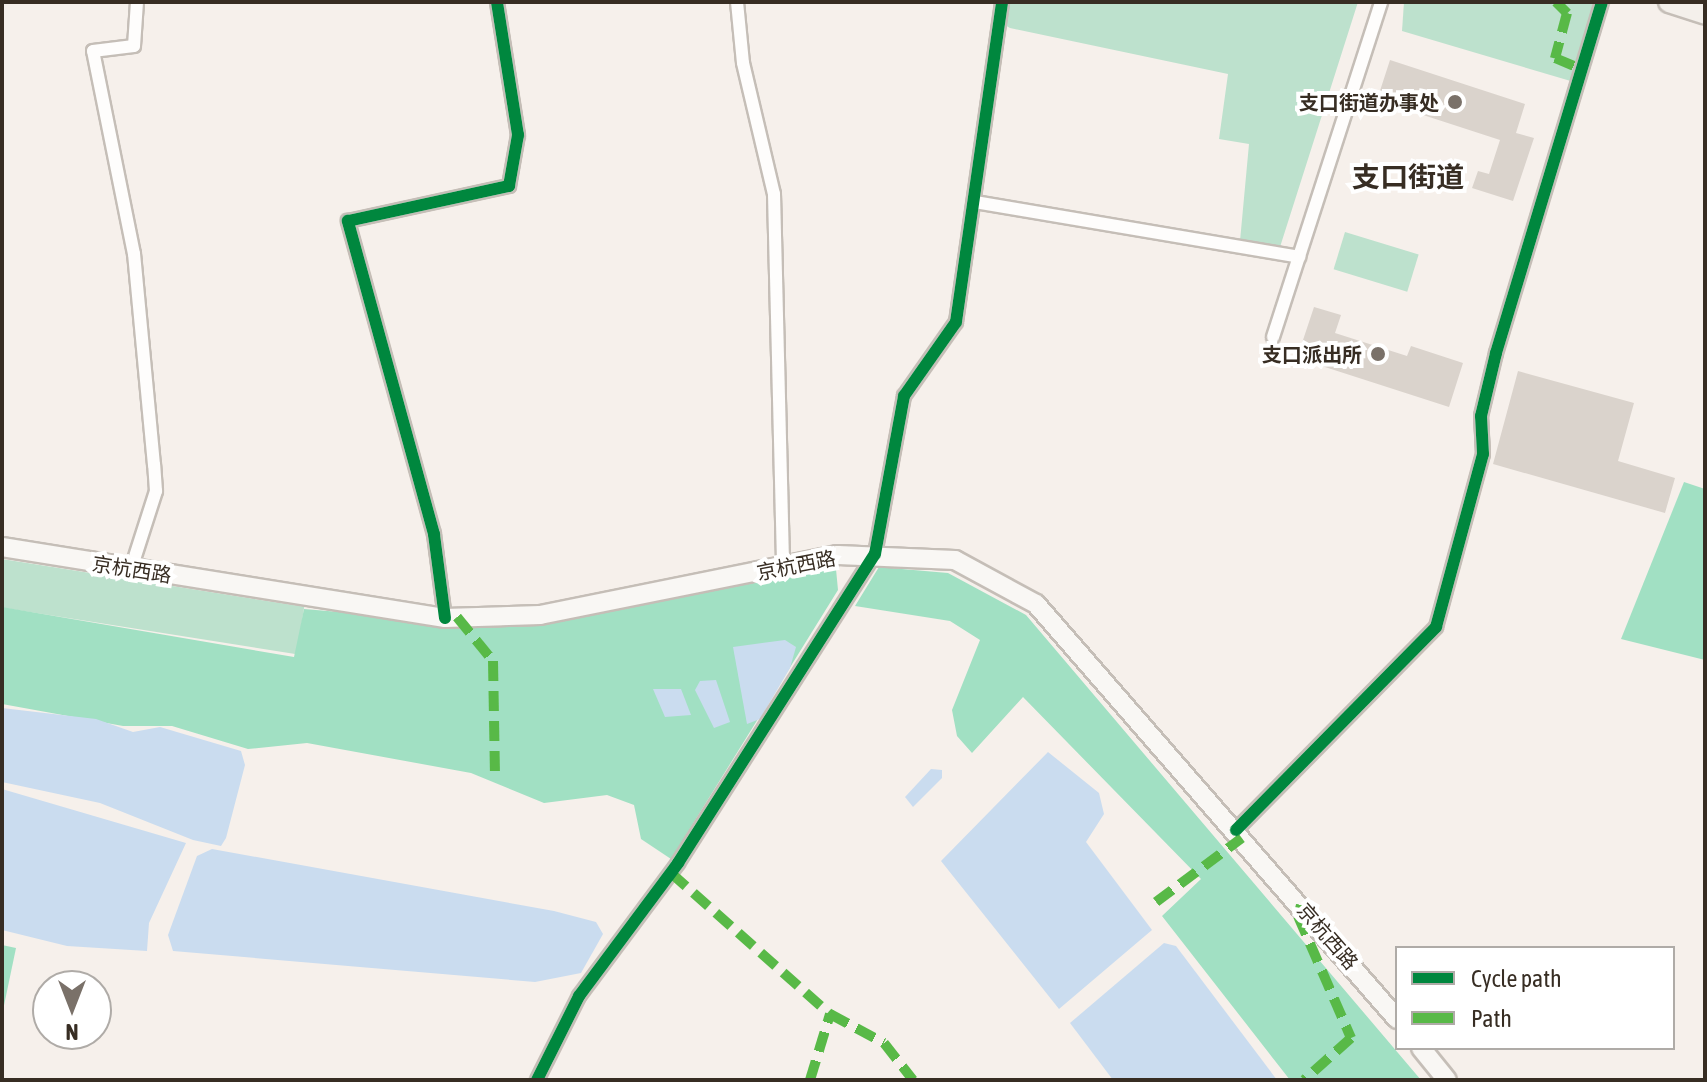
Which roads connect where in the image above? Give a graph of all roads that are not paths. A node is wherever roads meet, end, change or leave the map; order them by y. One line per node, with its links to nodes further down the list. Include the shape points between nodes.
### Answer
1 (137, 2): 15 (street, via 134,46 93,51 134,254 156,491)
2 (497, 2): 16 (street, via 518,135 509,186 348,221 434,534)
3 (737, 2): 14 (street, via 743,63 774,194)
4 (1002, 2): 9 (street)
5 (1381, 2): 10 (street)
6 (1602, 2): 17 (street, via 1496,353 1481,416 1483,454 1436,627)
7 (1669, 2): 8 (main road)
8 (1705, 14)
9 (975, 202): 10 (street); 13 (street, via 956,322 904,396)
10 (1299, 257): 11 (street)
11 (1273, 337)
12 (2, 547): 15 (main road, 京杭西路)
13 (875, 554): 14 (main road, 京杭西路); 17 (main road, 京杭西路, via 955,560 1036,604); 20 (street, via 678,863 579,996)
14 (783, 567): 16 (main road, 京杭西路, via 540,615)
15 (131, 569): 16 (main road, 京杭西路)
16 (445, 618)
17 (1236, 830): 18 (main road, 京杭西路)
18 (1395, 1017)
19 (1423, 1050): 21 (main road)
20 (537, 1080)
21 (1447, 1080)

